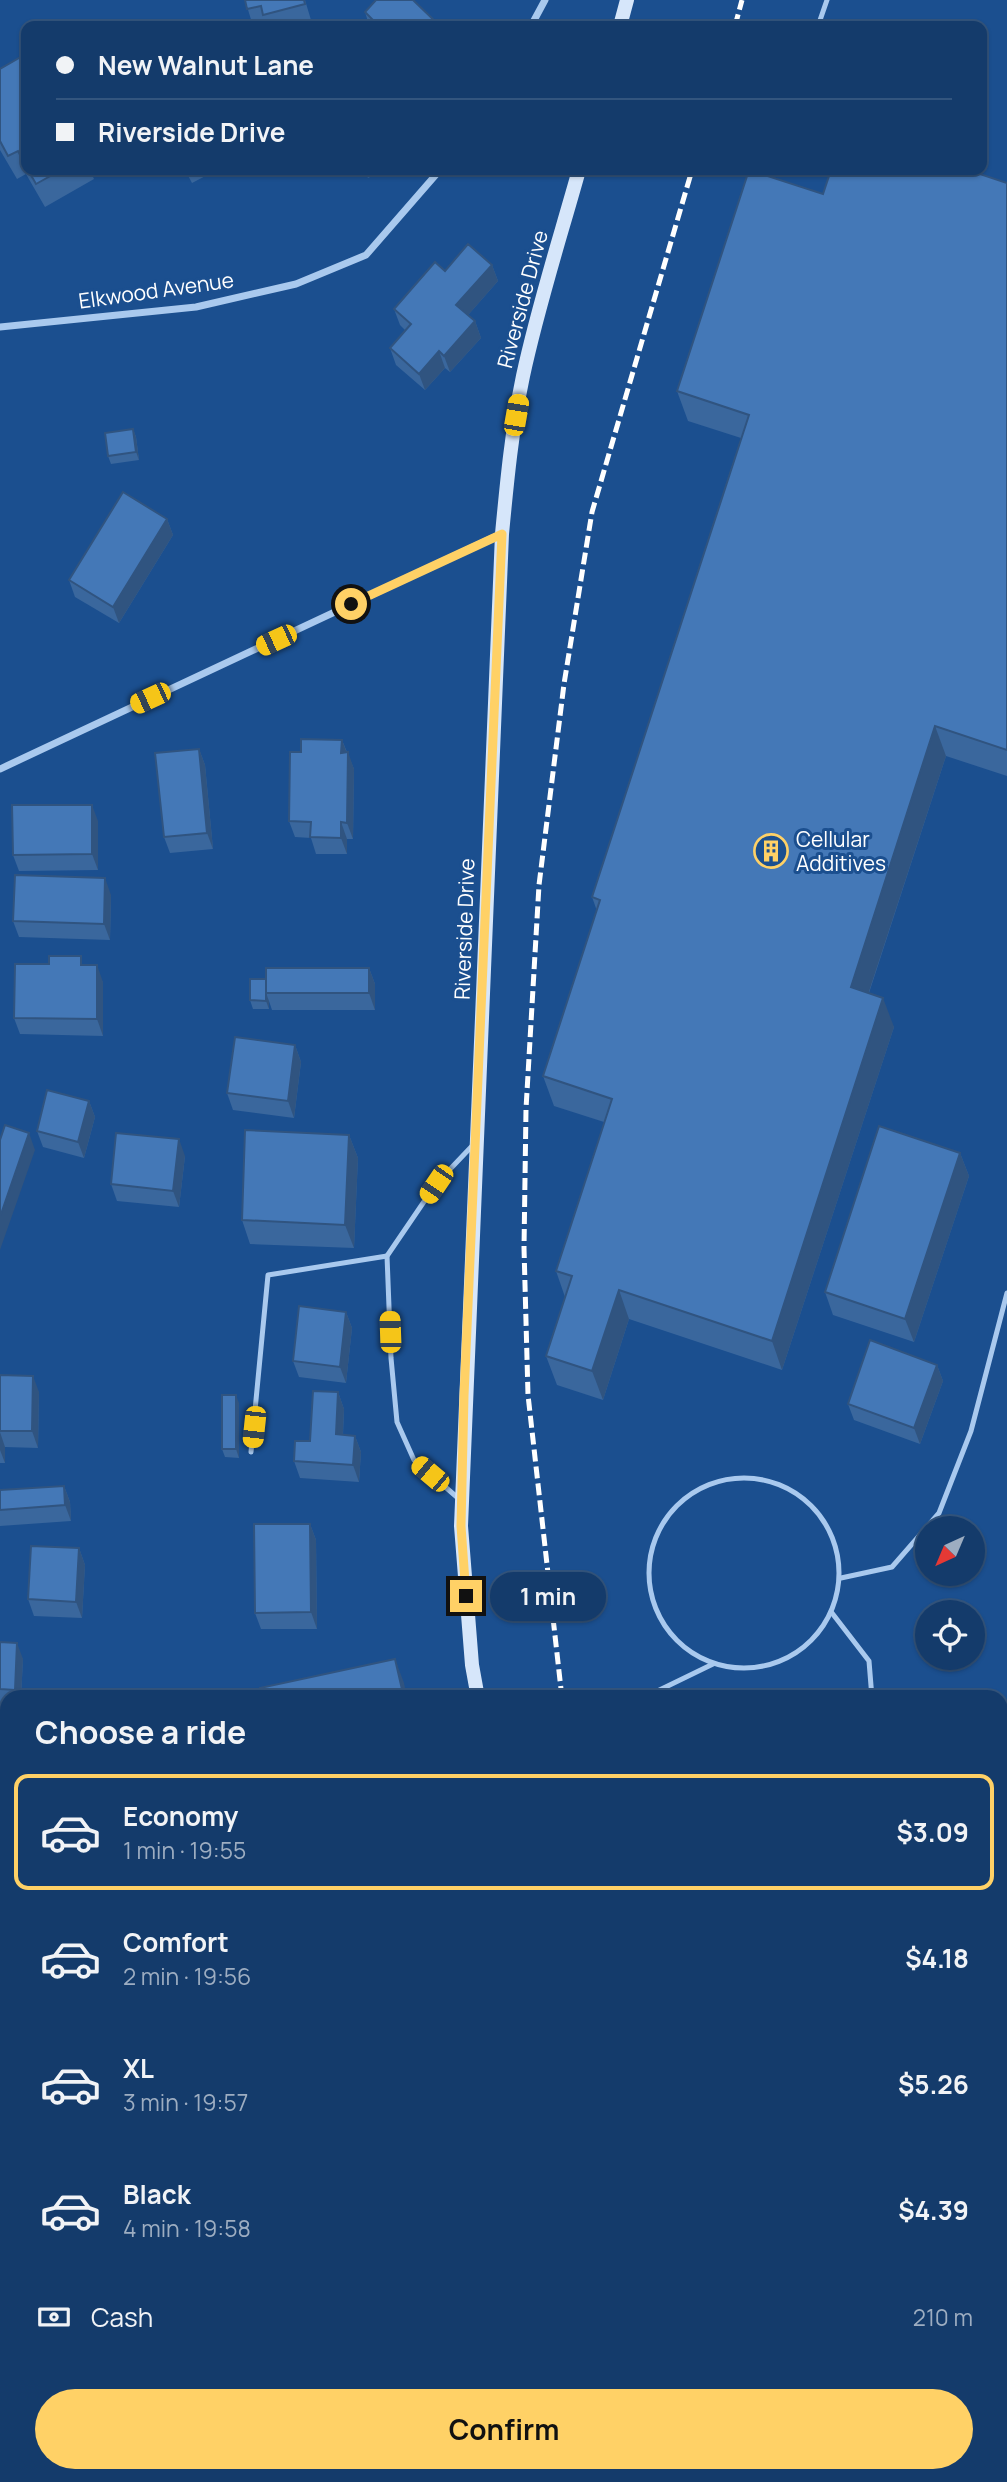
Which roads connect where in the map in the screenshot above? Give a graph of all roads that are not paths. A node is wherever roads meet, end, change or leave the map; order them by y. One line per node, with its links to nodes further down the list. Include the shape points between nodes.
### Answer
1 (545, 0): 4 (street)
2 (627, 0): 5 (main road)
3 (827, 0): 6 (lane)
4 (534, 21)
5 (621, 21)
6 (820, 21)
7 (436, 175): 9 (street, Elkwood Avenue, via 366,255 296,284 196,307)
8 (578, 175): 10 (main road, Riverside Drive, via 523,377)
9 (0, 327)
10 (502, 534): 11 (street); 12 (main road, Riverside Drive)
11 (0, 769)
12 (475, 1143): 13 (lane, via 436,1184); 16 (main road, Riverside Drive)
13 (387, 1256): 15 (lane, via 268,1275); 16 (lane, via 397,1422 414,1460)
14 (1007, 1293): 17 (lane, via 971,1431 939,1513 892,1567)
15 (251, 1452)
16 (461, 1501): 20 (main road, Riverside Drive)
17 (841, 1578): 18 (lane); 19 (lane, via 836,1543 820,1512 792,1489 758,1477 723,1479 691,1492 665,1517 651,1549 649,1585 660,1619 682,1646)
18 (832, 1613): 19 (lane, via 812,1642 783,1661 748,1669); 22 (lane, via 869,1661)
19 (713, 1664): 21 (lane)
20 (477, 1690)
21 (659, 1690)
22 (871, 1690)

